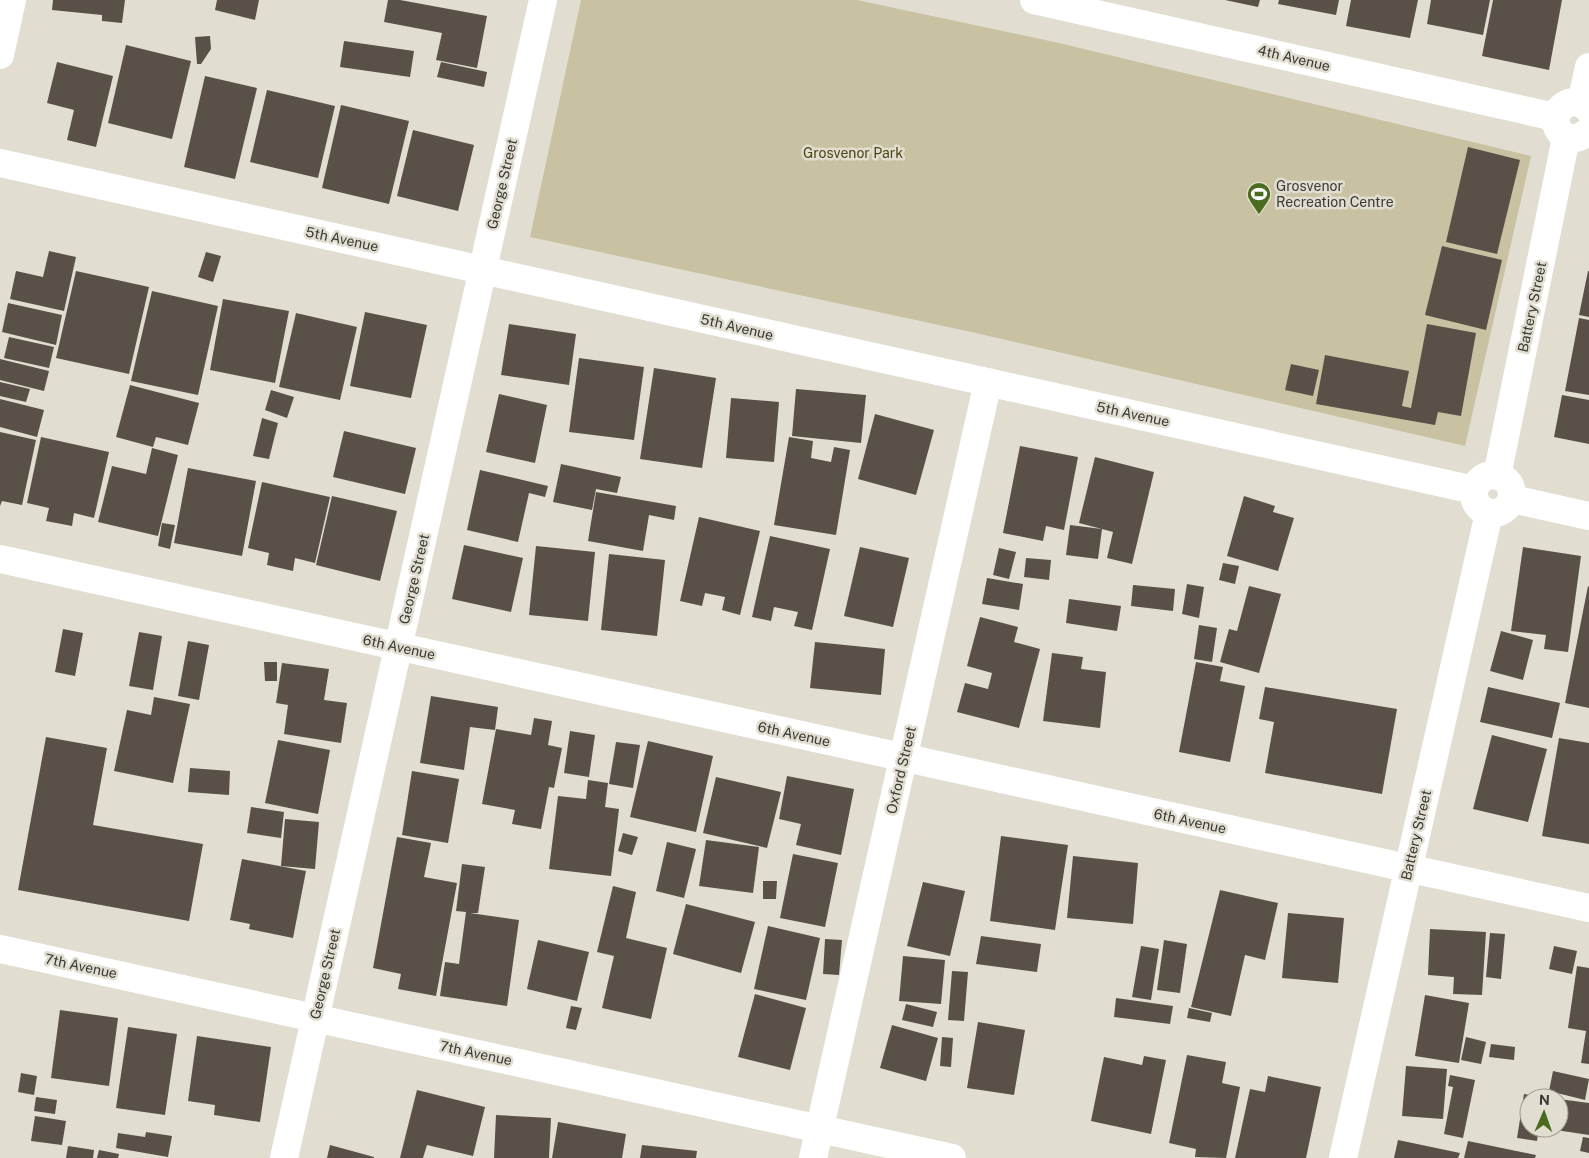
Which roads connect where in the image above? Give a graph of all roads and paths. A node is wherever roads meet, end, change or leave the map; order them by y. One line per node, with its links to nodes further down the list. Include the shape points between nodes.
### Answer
1 (12, 0): 5 (street)
2 (543, 0): 10 (street, George Street)
3 (1034, 0): 4 (street, 4th Avenue)
4 (1071, 4): 8 (street, 4th Avenue)
5 (0, 54)
6 (1589, 67): 7 (street)
7 (1585, 106): 8 (street, via 1573,102 1558,110)
8 (1570, 129): 12 (street, Battery Street)
9 (0, 163): 10 (street, 5th Avenue)
10 (482, 270): 11 (street, 5th Avenue); 18 (street, George Street)
11 (988, 382): 13 (street, 5th Avenue); 19 (street, Oxford Street)
12 (1497, 476): 13 (street, via 1487,476); 14 (street, via 1506,480)
13 (1474, 490): 15 (street, via 1478,504)
14 (1512, 498): 15 (street, via 1507,507); 16 (street)
15 (1488, 513): 20 (street, Battery Street)
16 (1589, 516)
17 (0, 559): 18 (street, 6th Avenue)
18 (398, 647): 19 (street, 6th Avenue); 23 (street, George Street)
19 (904, 758): 20 (street, 6th Avenue); 24 (street, Oxford Street)
20 (1408, 869): 21 (street, 6th Avenue); 28 (street, Battery Street)
21 (1589, 908)
22 (0, 949): 23 (street, 7th Avenue)
23 (316, 1018): 24 (street, 7th Avenue); 25 (street, George Street)
24 (820, 1129): 26 (street, Oxford Street); 27 (street, 7th Avenue)
25 (284, 1158)
26 (813, 1158)
27 (952, 1158)
28 (1343, 1158)

